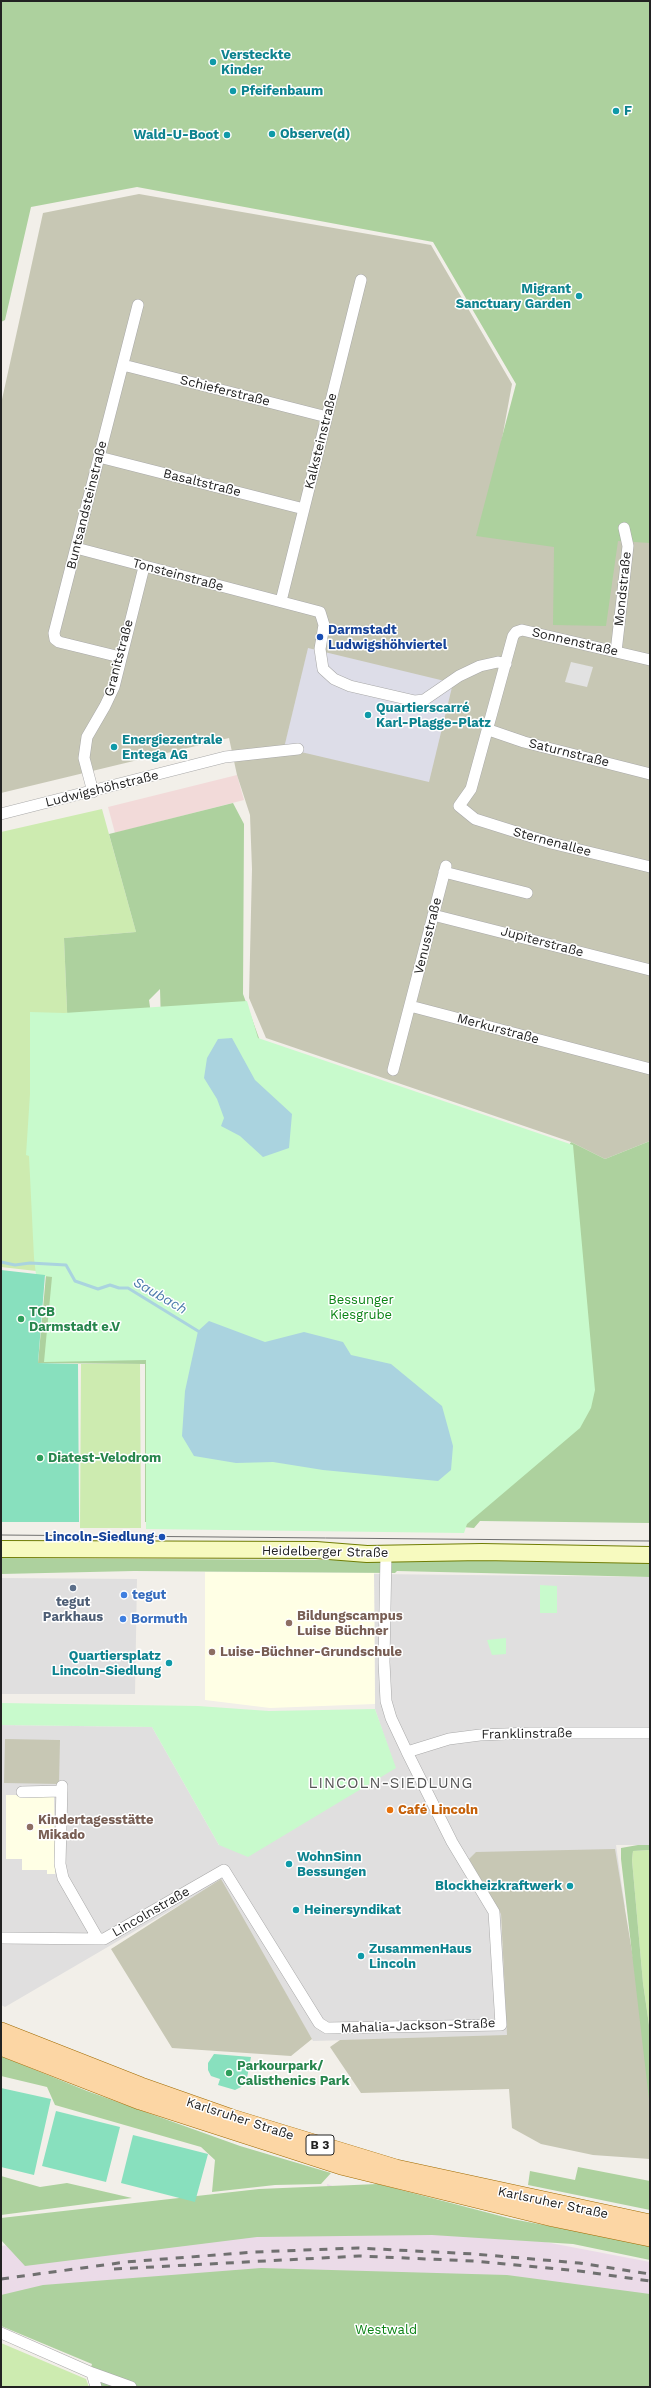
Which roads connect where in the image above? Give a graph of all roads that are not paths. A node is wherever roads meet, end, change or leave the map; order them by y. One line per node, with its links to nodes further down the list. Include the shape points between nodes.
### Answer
1 (362, 280): 4 (street, Kalksteinstraße)
2 (138, 305): 3 (street, Buntsandsteinstraße)
3 (123, 365): 4 (street, Schieferstraße); 5 (street, Buntsandsteinstraße)
4 (327, 417): 6 (street, Kalksteinstraße)
5 (99, 457): 6 (street, Basaltstraße); 8 (street, Buntsandsteinstraße)
6 (304, 509): 10 (street, Kalksteinstraße)
7 (624, 528): 11 (street, Mondstraße, via 628,546)
8 (76, 548): 9 (street, Tonsteinstraße); 12 (street, Buntsandsteinstraße, via 54,633 55,639)
9 (144, 566): 10 (street, Tonsteinstraße); 12 (street, Granitstraße)
10 (281, 602): 14 (street, Tonsteinstraße, via 320,612 324,625 320,649 323,669 350,686 415,701 424,700 459,676 480,666 498,662)
11 (616, 652): 13 (street, Sonnenstraße); 14 (street, Sonnenstraße, via 522,630 513,636)
12 (120, 657): 18 (street, Granitstraße, via 110,697 86,737 84,758)
13 (650, 660)
14 (506, 664): 15 (street, Sonnenstraße)
15 (489, 730): 17 (street, Saturnstraße, via 524,742); 19 (street, Sonnenstraße, via 471,789)
16 (298, 749): 18 (street, Ludwigshöhstraße, via 225,757)
17 (650, 774)
18 (92, 792): 20 (street, Ludwigshöhstraße)
19 (459, 806): 21 (street, Sternenallee, via 475,820 551,843)
20 (1, 814)
21 (650, 867)
22 (527, 892): 23 (street, Venusstraße, via 445,869)
23 (433, 915): 24 (street, Jupiterstraße); 25 (street, Venusstraße)
24 (650, 970)
25 (410, 1006): 26 (street, Merkurstraße); 27 (street)
26 (650, 1069)
27 (392, 1070)
28 (1, 1550): 29 (street, Heidelberger Straße, via 301,1550)
29 (386, 1554): 30 (street, Heidelberger Straße); 32 (street, via 386,1701)
30 (650, 1555)
31 (650, 1733): 32 (street, Franklinstraße, via 530,1732 480,1735 449,1739)
32 (407, 1752): 34 (street, Mahalia-Jackson-Straße, via 452,1842 494,1912 500,2025 327,2028 320,2023)
33 (22, 1792): 36 (street, via 62,1788 60,1864 63,1878)
34 (224, 1870): 36 (street, Lincolnstraße, via 104,1939)
35 (1, 1938): 36 (street, Lincolnstraße)
36 (98, 1939)
37 (1, 2031): 39 (main road, Karlsruher Straße / B 3, via 148,2089 356,2156 452,2181)
38 (1, 2047): 40 (main road, Karlsruher Straße / B 3, via 140,2102 341,2166 553,2218)
39 (650, 2223)
40 (650, 2238)
41 (1, 2333): 42 (street)
42 (92, 2373): 43 (street); 44 (street)
43 (96, 2387)
44 (130, 2387)

